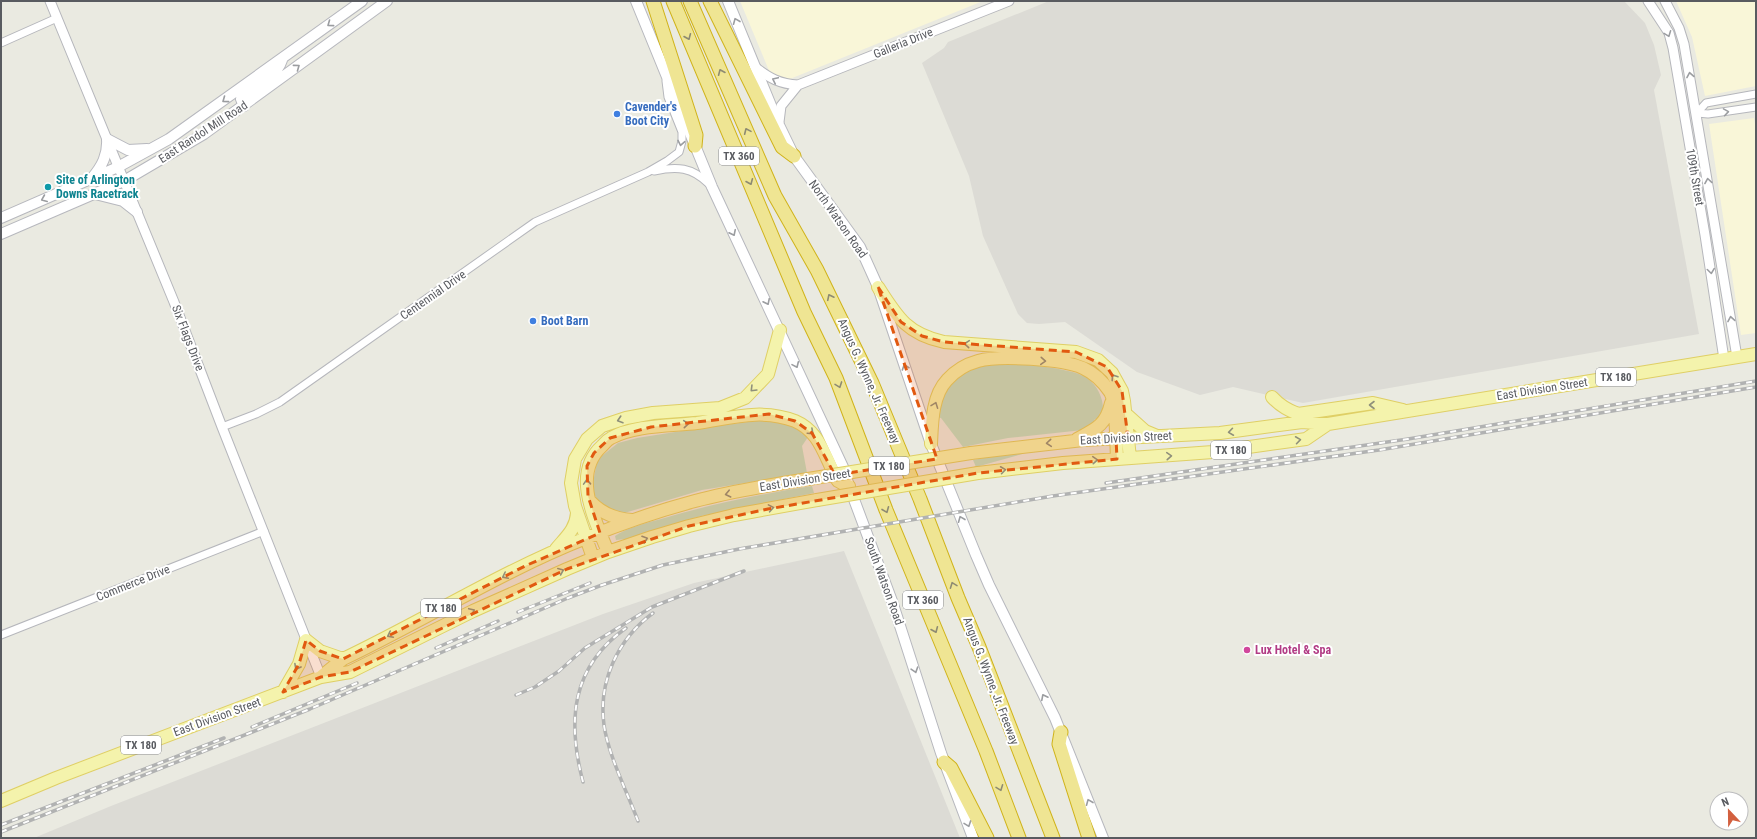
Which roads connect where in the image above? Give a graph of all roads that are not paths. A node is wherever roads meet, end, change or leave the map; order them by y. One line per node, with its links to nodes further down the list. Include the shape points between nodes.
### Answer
1 (50, 1): 13 (street, Six Flags Drive)
2 (362, 1): 15 (main road, East Randol Mill Road, one-way to 15)
3 (387, 1): 20 (main road, East Randol Mill Road, one-way to 3)
4 (636, 1): 17 (main road)
5 (653, 1): 25 (highway, via 696,135)
6 (673, 1): 74 (highway, TX 360, one-way to 74, via 804,312 836,378 886,510)
7 (690, 1): 75 (highway, Angus G. Wynne, Jr. Freeway / TX 360, one-way to 7, via 872,383 817,270 775,196)
8 (710, 1): 27 (highway, via 782,147)
9 (728, 1): 16 (main road, North Watson Road, one-way to 9)
10 (1009, 1): 18 (street, Galleria Drive)
11 (1648, 1): 41 (street, 109th Street, one-way to 41, via 1669,33 1673,48)
12 (1665, 1): 22 (street, 109th Street, one-way to 12, via 1684,44)
13 (57, 18): 14 (street); 24 (street, Six Flags Drive)
14 (1, 43)
15 (283, 58): 20 (main road, via 275,73 244,95 241,99); 26 (main road, East Randol Mill Road, one-way to 26)
16 (755, 67): 18 (street, one-way to 16, via 773,80); 23 (main road, North Watson Road)
17 (666, 79): 25 (main road); 29 (street, Centennial Drive, one-way to 29, via 668,97 682,132 682,141 679,152)
18 (798, 85): 23 (street, via 780,106)
19 (1756, 94): 22 (street, via 1706,103)
20 (244, 106): 31 (main road, East Randol Mill Road, via 204,134)
21 (1756, 107): 22 (street, one-way to 21, via 1708,114)
22 (1697, 113): 40 (street, 109th Street, one-way to 22)
23 (779, 125): 27 (main road, North Watson Road)
24 (107, 139): 26 (main road, via 128,150); 28 (street, Six Flags Drive); 30 (main road, via 108,150)
25 (695, 146): 32 (main road)
26 (153, 148): 28 (main road, East Randol Mill Road)
27 (794, 156): 37 (main road, North Watson Road, via 860,247)
28 (118, 166): 30 (main road, East Randol Mill Road); 31 (street, Six Flags Drive)
29 (648, 172): 32 (street, Centennial Drive, via 666,168 687,169 699,174); 47 (street, Centennial Drive, via 535,222 280,402)
30 (91, 179): 35 (main road, East Randol Mill Road, one-way to 35)
31 (124, 181): 33 (main road, East Randol Mill Road); 34 (street, Six Flags Drive)
32 (712, 187): 38 (main road, one-way to 38)
33 (94, 194): 34 (main road, via 123,201); 36 (main road, East Randol Mill Road)
34 (137, 212): 47 (street, Six Flags Drive)
35 (1, 218)
36 (1, 234)
37 (878, 287): 45 (main road, one-way to 37, via 1117,380 1107,367 1093,358 1076,352 932,340 901,322); 51 (main road, North Watson Road, one-way to 37)
38 (780, 330): 54 (main road, South Watson Road, one-way to 54, via 843,467); 56 (main road, one-way to 56, via 768,374 745,398 720,408 653,413 626,418 597,430 575,459 571,482)
39 (1756, 354): 40 (main road, East Division Street / TX 180)
40 (1737, 357): 41 (main road, East Division Street / TX 180)
41 (1724, 360): 44 (main road, East Division Street / TX 180)
42 (1272, 397): 44 (main road, one-way to 42, via 1373,403 1298,414 1288,411)
43 (1112, 398): 49 (main road); 50 (main road, via 1106,419); 51 (main road, one-way to 43, via 932,411 946,380 977,361 997,358 1049,361 1077,366 1100,380)
44 (1410, 411): 46 (main road, East Division Street / TX 180)
45 (1126, 414): 48 (main road, via 1144,431); 49 (main road)
46 (1328, 424): 48 (main road, East Division Street / TX 180, one-way to 48, via 1302,422 1220,433); 52 (main road, East Division Street / TX 180, one-way to 46, via 1213,452 1306,439)
47 (222, 427): 58 (street, Six Flags Drive)
48 (1158, 437): 49 (main road, East Division Street / TX 180)
49 (1122, 438): 50 (main road, East Division Street / TX 180); 52 (main road); 53 (main road)
50 (1074, 441): 57 (main road, East Division Street / TX 180, one-way to 57, bridge, via 971,453 745,490 696,501)
51 (931, 444): 69 (main road, one-way to 51, via 989,585)
52 (1130, 458): 53 (main road, East Division Street / TX 180)
53 (1117, 459): 61 (main road, East Division Street / TX 180, one-way to 53, bridge, via 703,523 817,500 978,473)
54 (849, 486): 55 (main road, one-way to 54, via 586,479 588,466 594,453 610,438 650,427 769,414 805,426 818,439 837,480); 70 (main road, South Watson Road, one-way to 70, via 892,602)
55 (589, 500): 57 (main road, via 594,506 613,517); 59 (main road)
56 (577, 513): 60 (main road); 62 (main road, via 577,522)
57 (633, 520): 59 (main road, East Division Street / TX 180)
58 (264, 531): 64 (street, Commerce Drive); 65 (street, Six Flags Drive)
59 (600, 533): 60 (main road, East Division Street / TX 180); 61 (main road)
60 (585, 538): 62 (main road, East Division Street / TX 180); 63 (main road)
61 (608, 552): 63 (main road, East Division Street / TX 180)
62 (554, 553): 66 (main road, East Division Street / TX 180, one-way to 66)
63 (593, 558): 67 (main road, East Division Street / TX 180, one-way to 63, via 350,672 473,611)
64 (1, 635)
65 (306, 640): 66 (main road, via 320,651); 67 (street, Six Flags Drive); 68 (main road, one-way to 68, via 299,664)
66 (343, 659): 67 (main road, East Division Street / TX 180)
67 (321, 676): 68 (main road, East Division Street / TX 180)
68 (283, 692): 71 (main road, East Division Street / TX 180)
69 (1061, 732): 76 (highway, via 1059,744); 77 (main road, one-way to 69)
70 (944, 762): 72 (main road, South Watson Road, one-way to 72); 73 (highway, via 951,768)
71 (1, 801)
72 (973, 838)
73 (987, 838)
74 (1019, 838)
75 (1053, 838)
76 (1089, 838)
77 (1103, 838)

